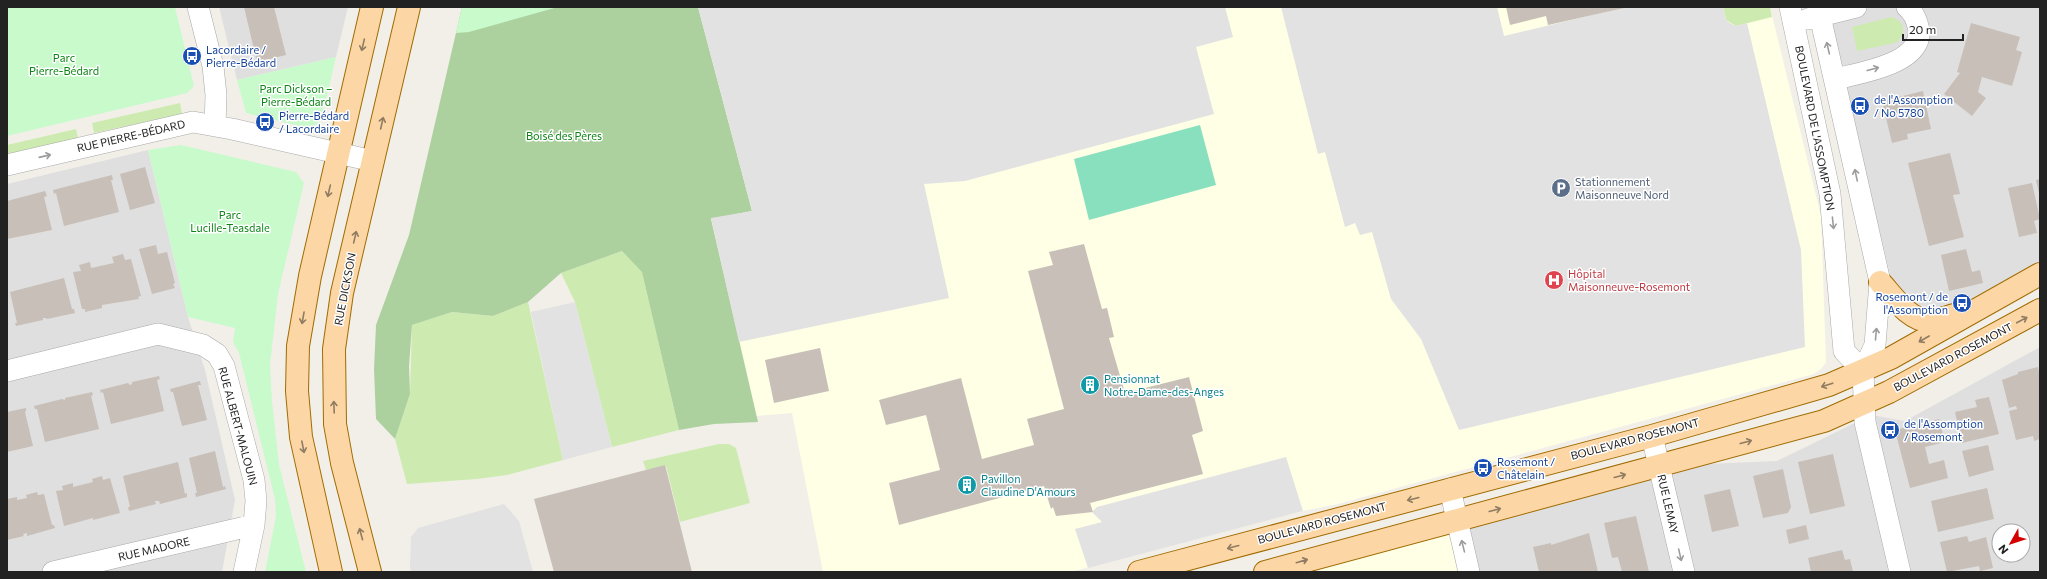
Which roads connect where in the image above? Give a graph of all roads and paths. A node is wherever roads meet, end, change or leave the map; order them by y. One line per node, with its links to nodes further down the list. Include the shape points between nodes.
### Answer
1 (198, 7): 9 (street, via 213,66 216,95)
2 (372, 7): 10 (main road, one-way to 10)
3 (409, 7): 11 (main road, RUE DICKSON, one-way to 3)
4 (1856, 7): 6 (street, BOULEVARD DE L'ASSOMPTION)
5 (1907, 7): 8 (street, one-way to 5, via 1884,66 1906,56 1916,45 1920,32 1913,12)
6 (1820, 12): 7 (street, BOULEVARD DE L'ASSOMPTION); 8 (street, one-way to 6)
7 (1791, 15): 18 (street, BOULEVARD DE L'ASSOMPTION, one-way to 18, via 1830,194 1844,352)
8 (1835, 79): 14 (street, one-way to 8)
9 (215, 126): 10 (street, RUE PIERRE-BÉDARD); 12 (street, RUE PIERRE-BÉDARD, one-way to 9, via 184,123)
10 (338, 153): 11 (street, RUE PIERRE-BÉDARD); 27 (main road, one-way to 27, via 310,276 298,346 297,391 301,437)
11 (373, 161): 28 (main road, RUE DICKSON, one-way to 11, via 342,463 335,424 334,349 342,293)
12 (7, 165)
13 (2040, 274): 15 (main road, BOULEVARD ROSEMONT)
14 (1880, 282): 15 (main road, via 1901,305 1920,320 1932,321); 18 (street, one-way to 14, via 1875,345)
15 (1982, 306): 18 (main road, BOULEVARD ROSEMONT, one-way to 18, via 1902,352)
16 (2040, 310): 19 (main road, BOULEVARD ROSEMONT, one-way to 16)
17 (7, 370): 24 (street, RUE ALBERT-MALOUIN, via 158,334 210,349 221,360 226,371 254,480)
18 (1863, 371): 19 (street); 20 (main road, BOULEVARD ROSEMONT, one-way to 20, via 1829,385)
19 (1864, 404): 21 (main road, BOULEVARD ROSEMONT, one-way to 19, via 1824,421); 33 (street, via 1867,432)
20 (1652, 436): 21 (street, RUE LEMAY); 22 (main road, BOULEVARD ROSEMONT)
21 (1659, 466): 23 (main road, BOULEVARD ROSEMONT, one-way to 21); 32 (street, RUE LEMAY, one-way to 32)
22 (1450, 489): 23 (street); 29 (main road, BOULEVARD ROSEMONT, one-way to 29)
23 (1457, 520): 30 (main road, BOULEVARD ROSEMONT, one-way to 23); 31 (street, one-way to 23)
24 (254, 525): 25 (street, RUE MADORE); 26 (street, RUE ALBERT-MALOUIN)
25 (54, 572)
26 (244, 572)
27 (331, 572)
28 (370, 572)
29 (1139, 572)
30 (1265, 572)
31 (1469, 572)
32 (1684, 572)
33 (1900, 572)

